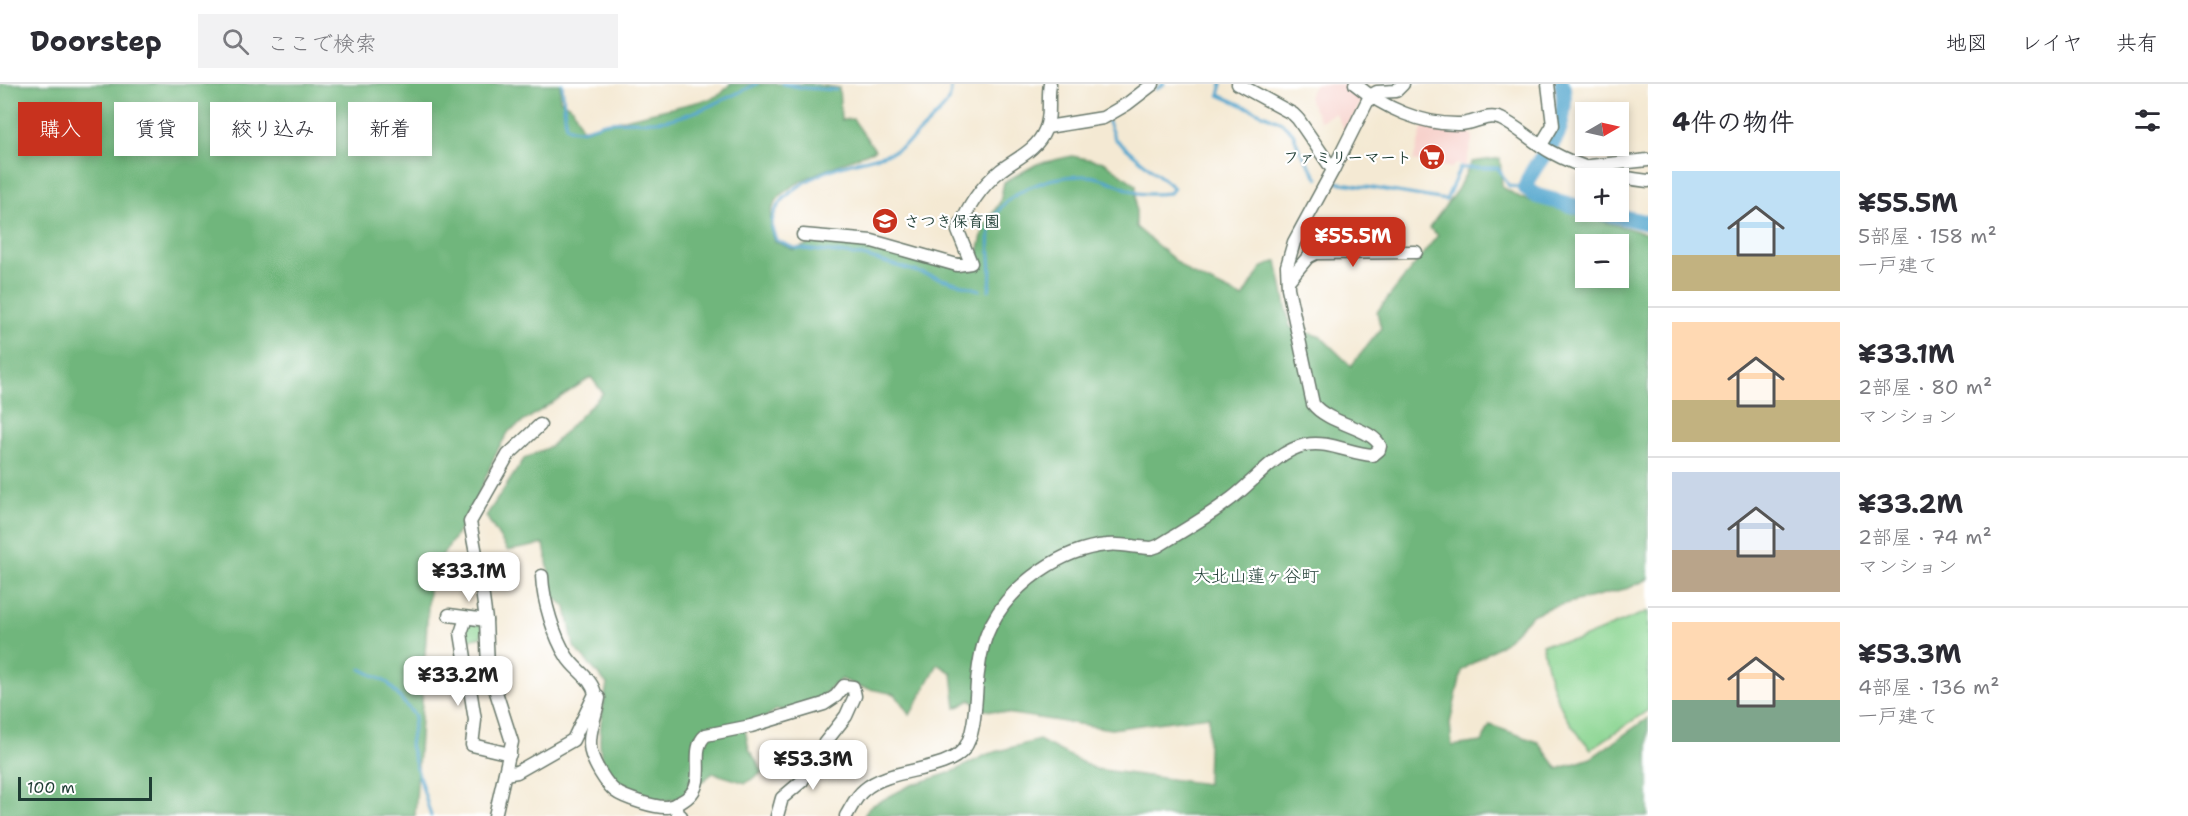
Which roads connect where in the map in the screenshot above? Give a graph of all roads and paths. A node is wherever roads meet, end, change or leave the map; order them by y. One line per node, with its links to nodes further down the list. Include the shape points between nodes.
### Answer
1 (1050, 84): 8 (street)
2 (1153, 84): 8 (street, via 1103,118)
3 (1238, 84): 12 (street, via 1293,114)
4 (1354, 84): 7 (street)
5 (1403, 84): 7 (street, via 1396,92)
6 (1548, 84): 9 (street, via 1553,124)
7 (1370, 96): 9 (street, via 1417,119 1462,125 1489,117 1500,119); 12 (street)
8 (1047, 128): 14 (street, via 1032,149 977,193 958,231 971,262 957,265 872,241)
9 (1545, 148): 11 (street)
10 (1648, 160): 11 (street)
11 (1588, 167): 13 (street)
12 (1333, 170): 16 (street, via 1294,242 1287,266)
13 (1648, 181)
14 (803, 235)
15 (1416, 252): 16 (street, via 1316,253)
16 (1288, 281): 28 (street, via 1313,404 1328,416 1375,438 1379,450 1368,455 1315,444 1293,449 1229,501 1158,546 1096,546 1066,556 1045,569 1010,597 990,626 981,653 970,737 964,749 940,763 876,781 863,790)
17 (540, 425): 21 (street, via 508,455 470,522)
18 (542, 576): 22 (street, via 543,593 565,654 590,682)
19 (448, 615): 20 (street)
20 (466, 618): 21 (street); 23 (street, via 461,633 475,720 472,745)
21 (486, 620): 23 (street, via 488,667 509,728)
22 (595, 694): 24 (street, via 573,740 517,772); 25 (street, via 599,698 591,753 610,787 633,800)
23 (510, 754): 24 (street)
24 (505, 774): 26 (street)
25 (679, 810): 27 (street, via 696,787 700,740 706,735 824,704 844,686 853,687 855,696 846,716 816,754 802,781 782,798)
26 (495, 816)
27 (777, 816)
28 (846, 816)

